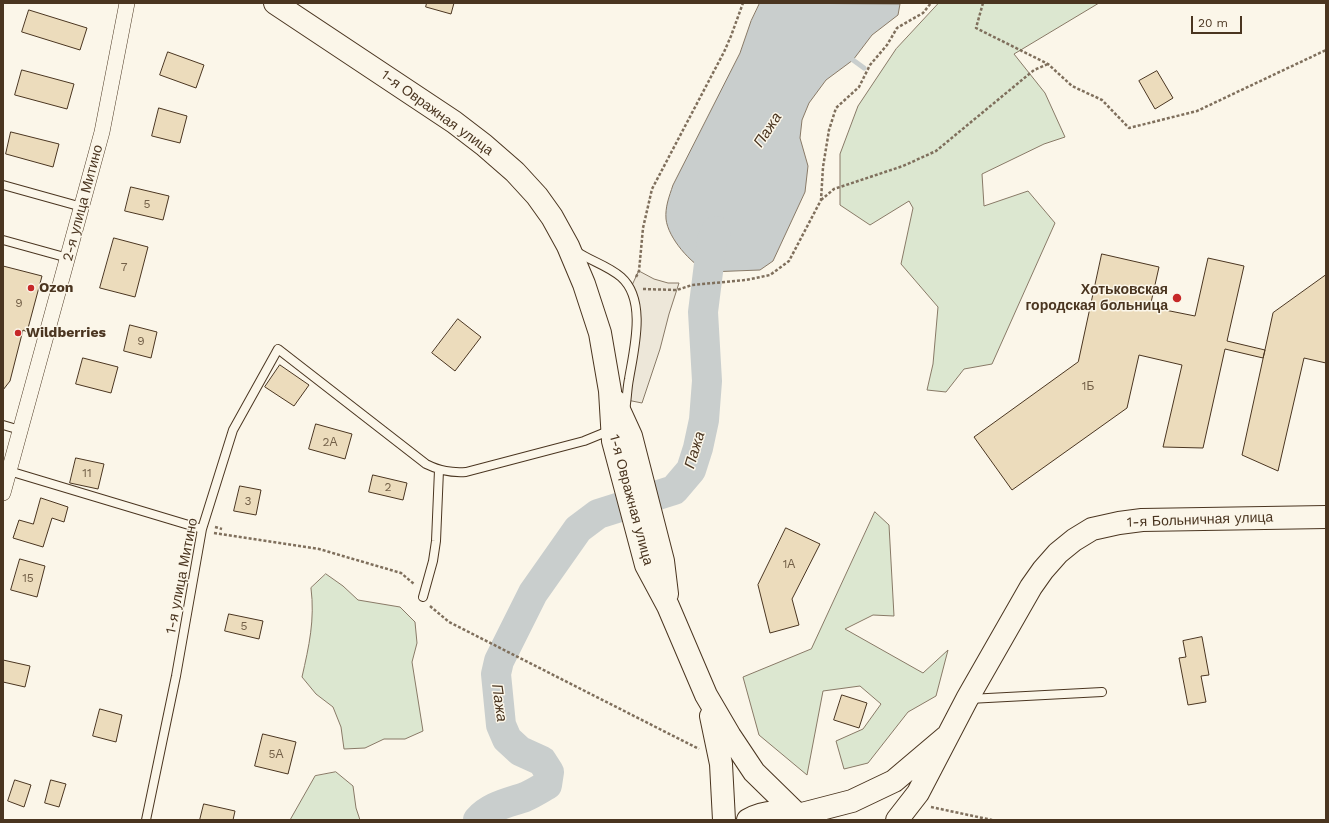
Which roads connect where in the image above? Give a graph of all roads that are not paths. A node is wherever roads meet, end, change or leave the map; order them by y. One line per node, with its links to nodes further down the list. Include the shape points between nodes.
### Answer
1 (127, 3): 4 (street, 2-я улица Митино, via 102,132)
2 (276, 3): 6 (street, 1-я Овражная улица, via 454,122 484,145 515,172 537,196)
3 (3, 185): 4 (lane)
4 (82, 207): 7 (street, 2-я улица Митино)
5 (3, 240): 7 (lane)
6 (568, 246): 10 (street, 1-я Овражная улица, via 584,284 600,334); 10 (lane, via 609,268 631,288 635,305 636,338)
7 (68, 258): 9 (street, 2-я улица Митино)
8 (3, 425): 9 (lane)
9 (20, 430): 12 (street, 2-я улица Митино)
10 (620, 431): 11 (lane, via 466,472 451,473); 18 (street, 1-я Овражная улица, via 654,563 668,606)
11 (439, 470): 15 (lane, 1-я улица Митино, via 426,464 278,349 233,430 209,516); 16 (lane, via 436,541)
12 (9, 471): 13 (street, 2-я улица Митино); 15 (lane)
13 (3, 493)
14 (1326, 517): 19 (street, 1-я Больничная улица, via 1142,520 1092,529 1063,549 1043,570)
15 (202, 529): 22 (lane, 1-я улица Митино, via 175,684)
16 (423, 597)
17 (1102, 692): 19 (lane)
18 (706, 695): 21 (street, via 754,772); 23 (street, via 721,764)
19 (967, 699): 20 (street, 1-я Больничная улица)
20 (946, 737): 21 (street, via 894,780 852,801); 25 (street, 1-я Больничная улица, via 918,793)
21 (803, 818): 24 (street, via 777,812)
22 (146, 820)
23 (724, 820)
24 (748, 820)
25 (897, 820)

